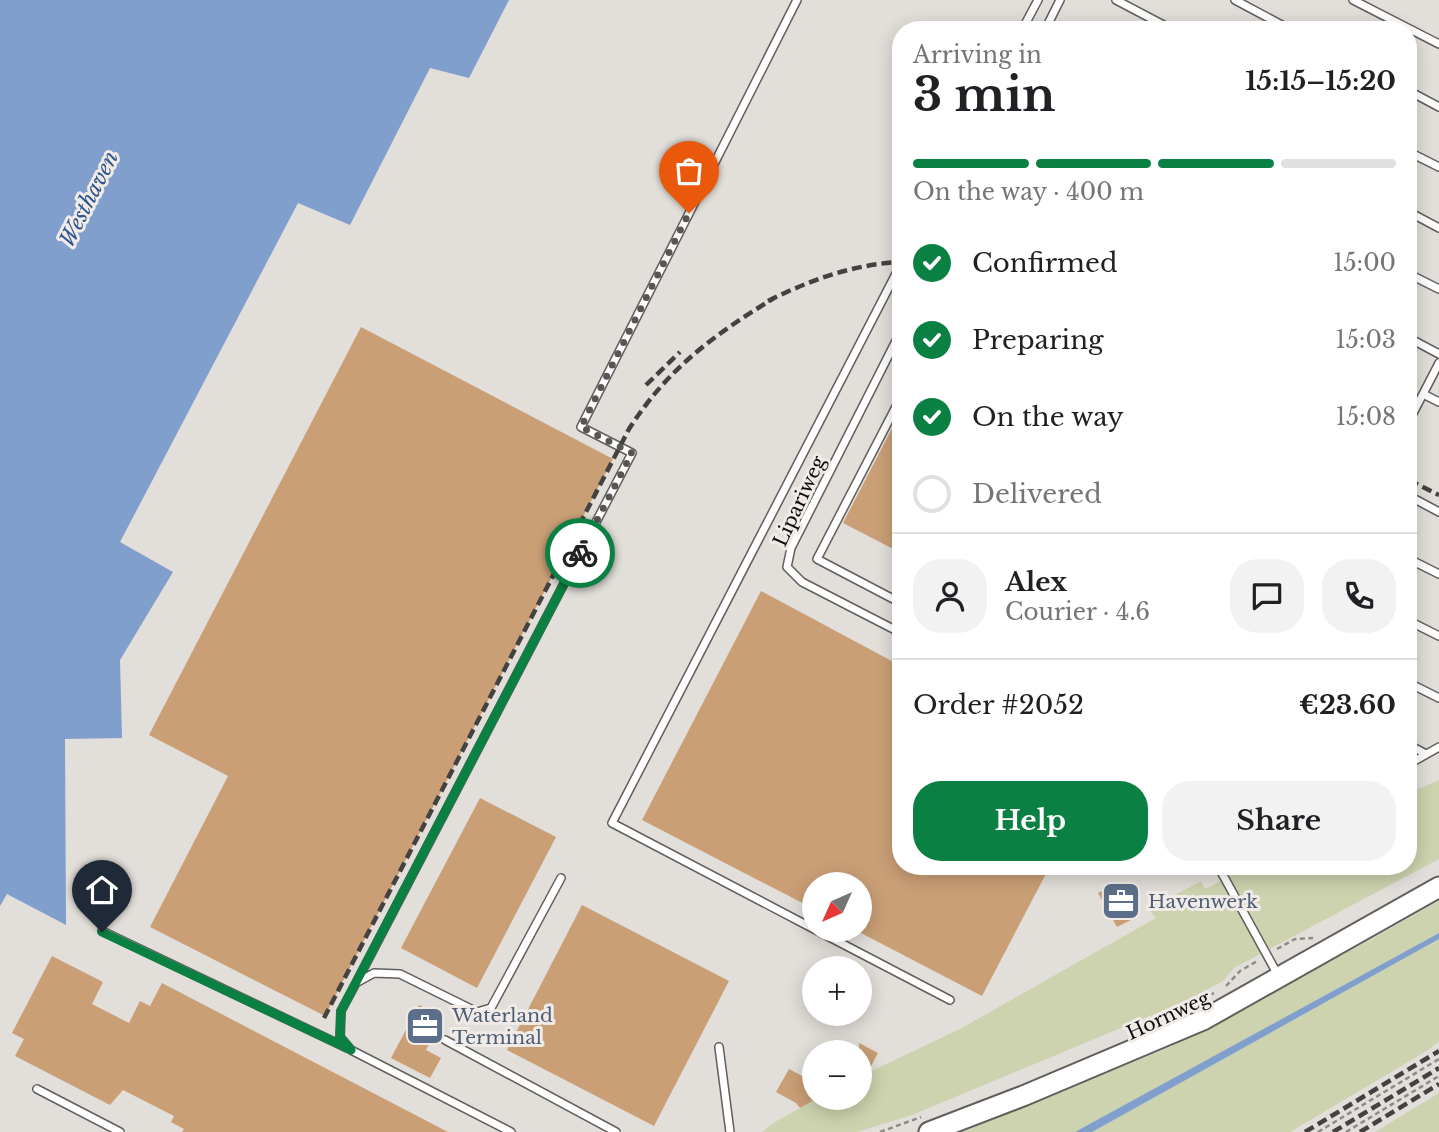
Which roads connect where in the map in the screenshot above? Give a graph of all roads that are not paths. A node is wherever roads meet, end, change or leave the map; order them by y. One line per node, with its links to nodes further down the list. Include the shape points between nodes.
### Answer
1 (797, 0): 52 (lane, via 581,427 632,453)
2 (1038, 0): 7 (lane)
3 (1060, 0): 8 (lane)
4 (1116, 0): 9 (lane)
5 (1235, 0): 10 (lane)
6 (1353, 0): 11 (lane)
7 (1028, 21)
8 (1051, 21)
9 (1156, 21)
10 (1275, 21)
11 (1394, 21)
12 (1417, 33): 13 (lane)
13 (1439, 44)
14 (1417, 96): 15 (lane)
15 (1439, 107)
16 (1417, 156): 17 (lane)
17 (1439, 167)
18 (1417, 216): 19 (lane)
19 (1439, 228)
20 (1417, 278): 22 (lane)
21 (892, 281): 48 (lane, via 612,823)
22 (1439, 289)
23 (1417, 342): 25 (lane)
24 (892, 349): 37 (lane, Lipariweg, via 790,548 787,567 803,582)
25 (1439, 354)
26 (1439, 363): 27 (lane)
27 (1423, 394): 28 (lane); 29 (lane)
28 (1439, 402)
29 (1417, 405)
30 (892, 414): 35 (lane, via 817,559)
31 (1417, 500): 32 (lane)
32 (1439, 512)
33 (1417, 563): 34 (lane)
34 (1439, 574)
35 (892, 598)
36 (1417, 625): 38 (lane)
37 (892, 628)
38 (1439, 636)
39 (1417, 687): 40 (lane)
40 (1439, 698)
41 (1439, 747): 43 (lane)
42 (1417, 749): 43 (lane)
43 (1426, 754): 44 (lane)
44 (1417, 759)
45 (1223, 875): 51 (lane)
46 (561, 878): 52 (lane, via 491,1008 478,1012 400,974 374,973)
47 (1439, 887): 51 (street, Hornweg)
48 (802, 923)
49 (102, 932): 56 (lane)
50 (839, 942): 53 (lane)
51 (1279, 977): 58 (street, Hornweg, via 1203,1020 1023,1096)
52 (356, 983): 56 (lane, via 341,1011 340,1037)
53 (950, 1000)
54 (445, 1040): 61 (lane)
55 (719, 1047): 62 (lane)
56 (351, 1050): 60 (lane)
57 (37, 1089): 59 (lane)
58 (930, 1123)
59 (120, 1132)
60 (511, 1132)
61 (616, 1132)
62 (730, 1132)

